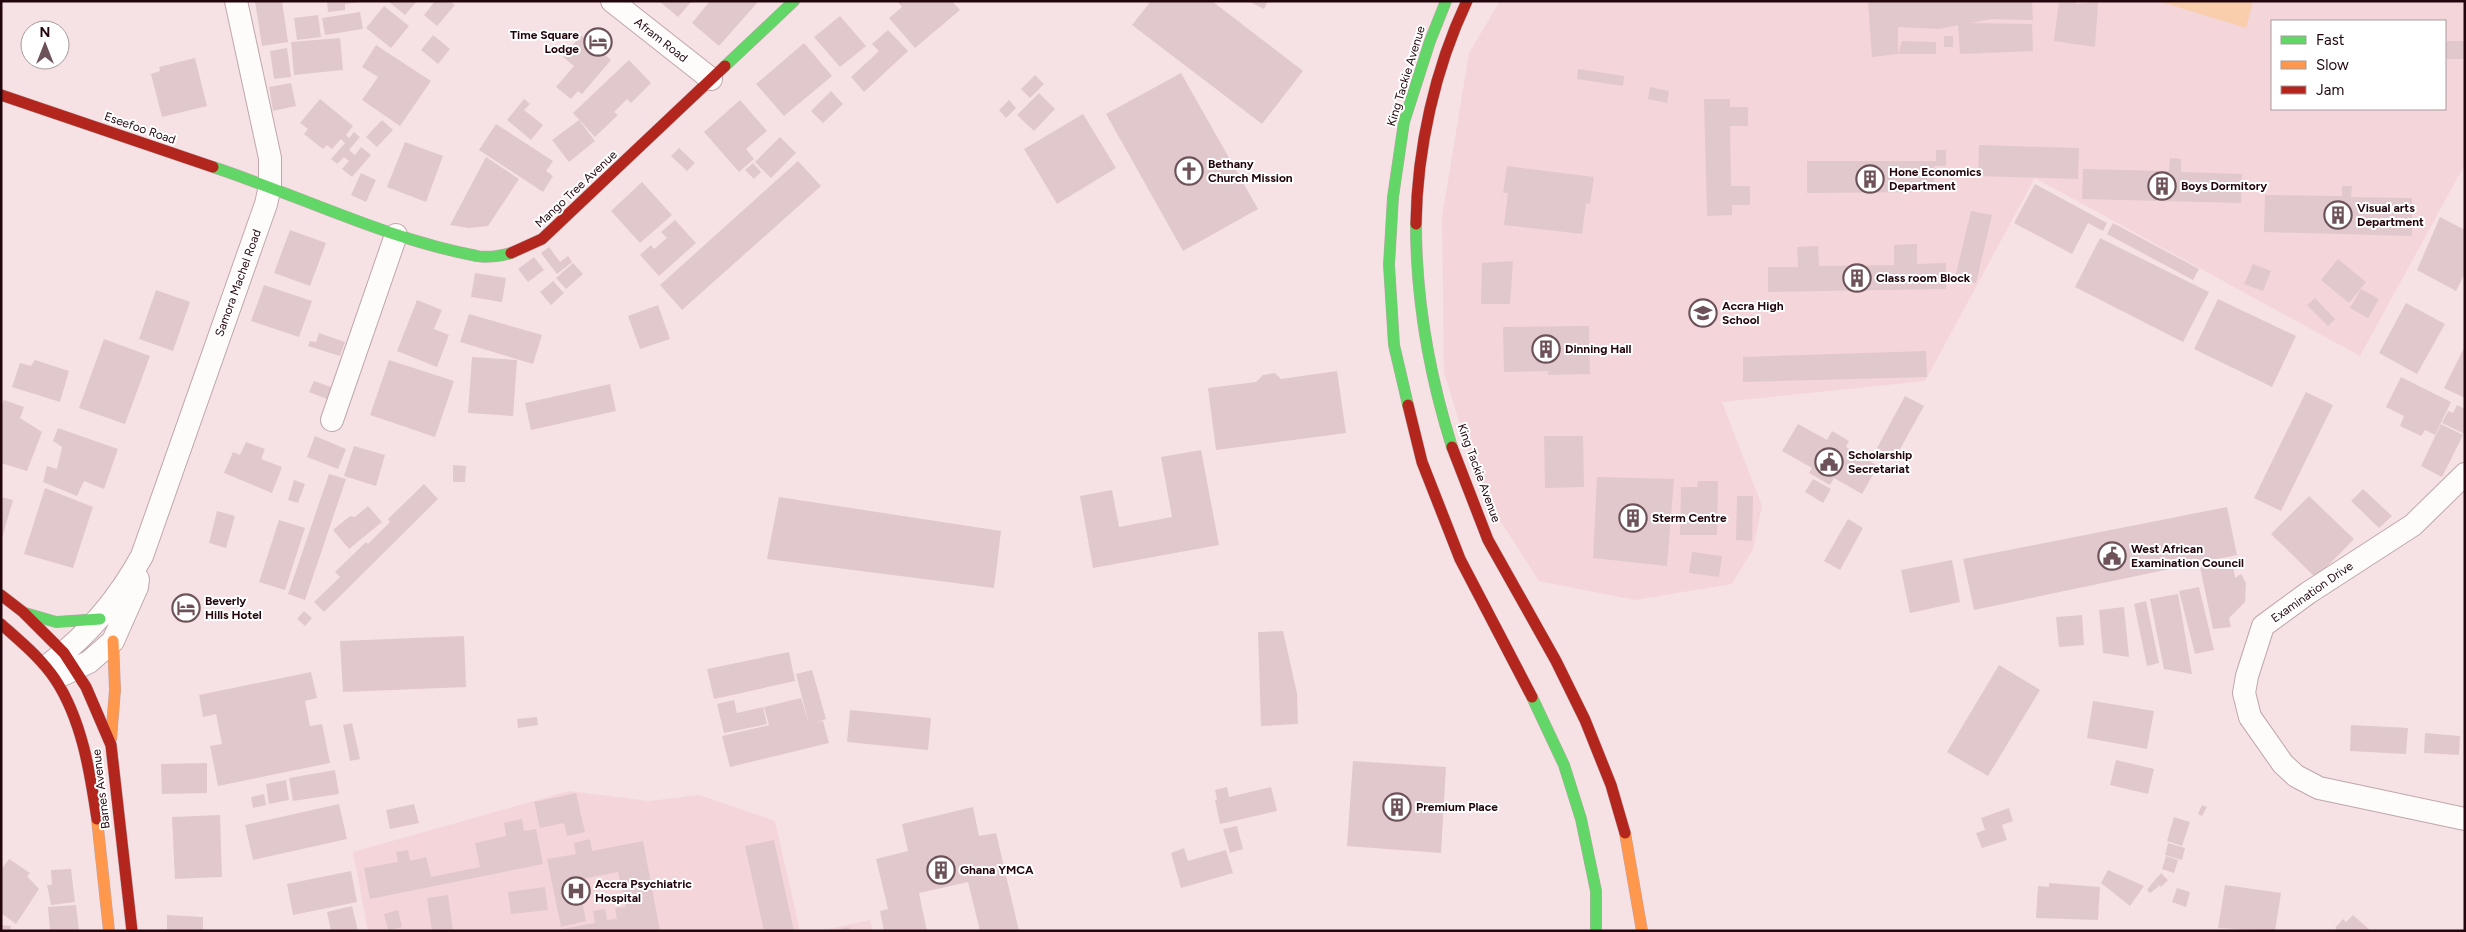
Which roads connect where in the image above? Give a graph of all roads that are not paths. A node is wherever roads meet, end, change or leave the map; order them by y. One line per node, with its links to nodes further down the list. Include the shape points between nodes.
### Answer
1 (236, 1): 8 (street, Samora Machel Road, via 270,158)
2 (612, 1): 6 (street, Afram Road)
3 (794, 1): 6 (main road, Mango Tree Avenue)
4 (1446, 1): 23 (main road, King Tackie Avenue, via 1404,122 1394,188 1389,265 1394,345 1422,462 1460,559 1523,678 1564,765 1581,820 1596,891)
5 (1467, 1): 24 (main road, King Tackie Avenue, via 1433,103 1423,148 1415,222 1419,301 1434,384 1459,464 1489,540 1564,676 1610,784 1629,852)
6 (711, 79): 9 (main road, Mango Tree Avenue, via 542,239 508,254 479,257)
7 (1, 95): 8 (main road, Eseefoo Road)
8 (270, 186): 9 (main road, Mango Tree Avenue); 12 (street, Samora Machel Road)
9 (396, 235): 10 (street)
10 (332, 420)
11 (2465, 474): 20 (street, Examination Drive, via 2413,524 2263,626 2244,693 2250,717 2283,764 2296,776 2319,788)
12 (142, 556): 15 (street, Samora Machel Road); 17 (street, Samora Machel Road, via 137,587)
13 (1, 595): 14 (main road)
14 (23, 612): 15 (main road, via 56,622); 18 (main road, Barnes Avenue)
15 (100, 619): 18 (street, Samora Machel Road)
16 (1, 624): 18 (main road)
17 (113, 641): 18 (street, Samora Machel Road, via 89,662); 19 (main road, via 115,690)
18 (59, 667): 19 (main road, Barnes Avenue, via 86,687); 21 (main road, Barnes Avenue, via 84,746)
19 (111, 746): 22 (main road, Barnes Avenue)
20 (2465, 819)
21 (109, 931)
22 (132, 931)
23 (1596, 931)
24 (1642, 931)

